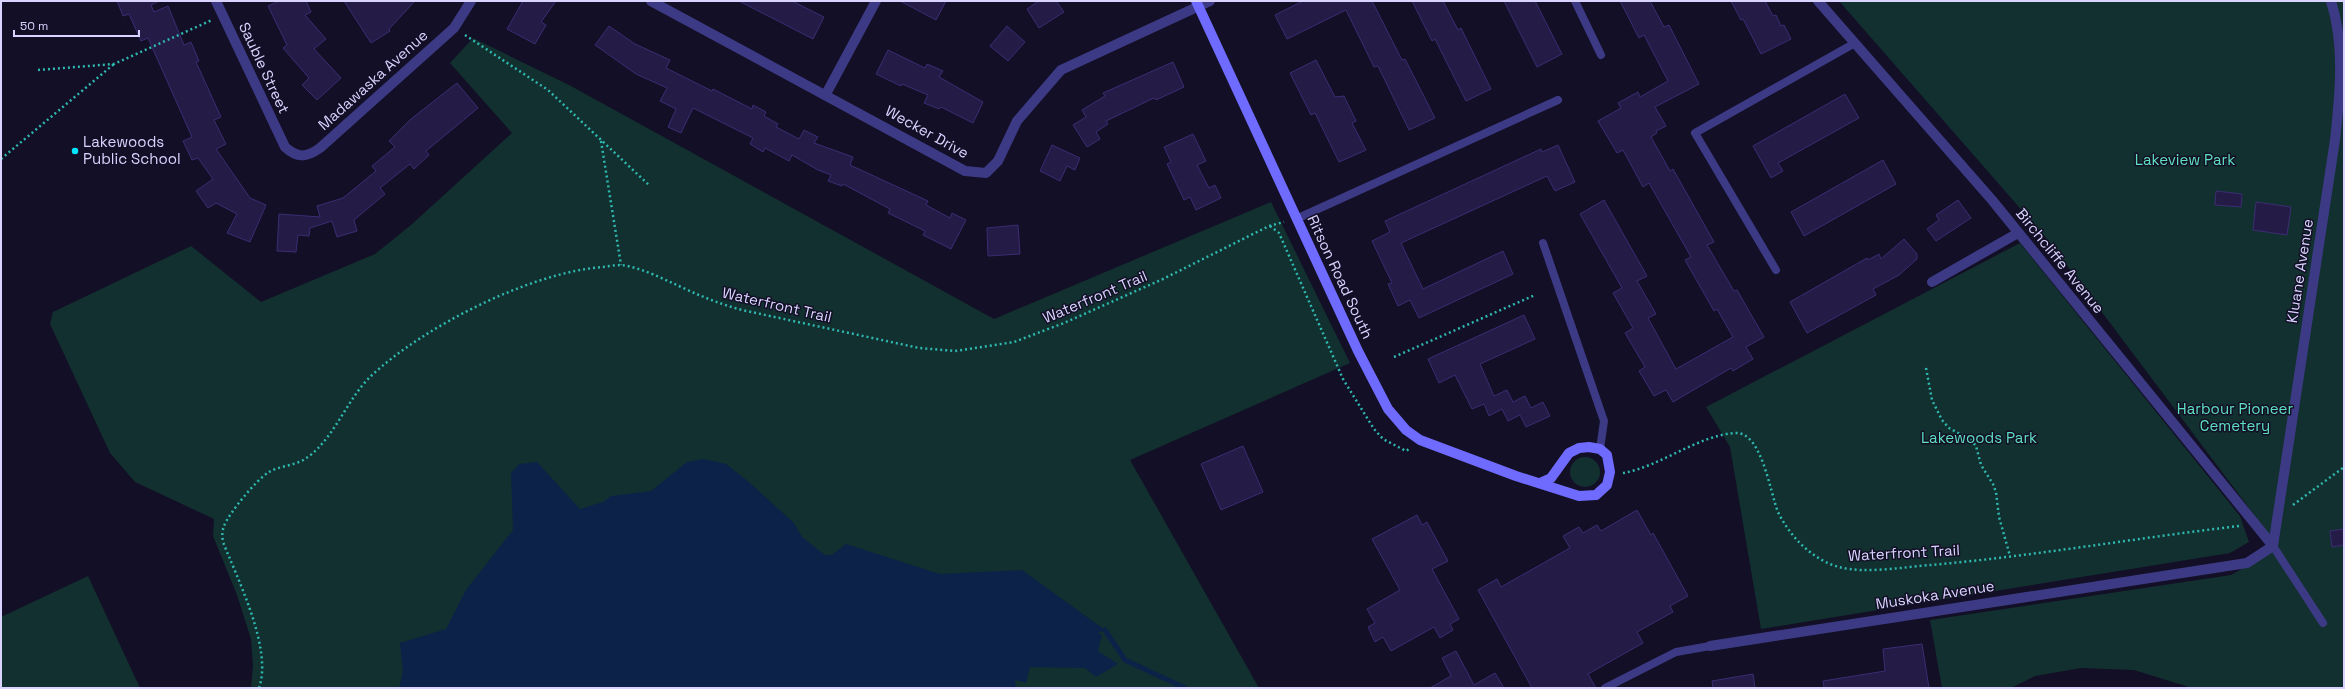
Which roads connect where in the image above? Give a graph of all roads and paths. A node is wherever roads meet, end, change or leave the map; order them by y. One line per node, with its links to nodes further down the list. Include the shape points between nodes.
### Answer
1 (216, 1): 10 (street, Sauble Street)
2 (471, 1): 11 (street, Madawaska Avenue)
3 (651, 1): 16 (street, Wecker Drive)
4 (876, 1): 16 (street)
5 (1210, 1): 9 (street)
6 (1575, 1): 13 (lane)
7 (1818, 1): 12 (street, Birchcliffe Avenue)
8 (2331, 1): 36 (street, Kluane Avenue, via 2337,16 2342,75 2335,140)
9 (1197, 4): 16 (street, Wecker Drive, via 1061,70 1017,121 998,161 986,173 965,171); 22 (street, Ritson Road South)
10 (222, 15): 14 (path); 19 (street, Sauble Street)
11 (454, 28): 18 (path, via 548,90); 19 (street, Madawaska Avenue, via 313,153 297,156)
12 (1855, 43): 23 (street, Birchcliffe Avenue); 26 (lane, via 1695,133)
13 (1601, 55)
14 (114, 64): 15 (path); 20 (path)
15 (38, 70)
16 (826, 94)
17 (1558, 100): 22 (lane)
18 (601, 142): 21 (path); 25 (path)
19 (285, 147)
20 (1, 160)
21 (650, 186)
22 (1296, 219): 35 (street, Ritson Road South, via 1358,351 1396,420 1420,440)
23 (2018, 233): 27 (street); 37 (street, Birchcliffe Avenue)
24 (1543, 243): 32 (lane, via 1604,421)
25 (621, 265): 31 (path, Waterfront Trail, via 650,273 721,304 742,310 919,348 955,351 1014,342 1064,323 1163,279 1269,226 1279,233 1340,373 1363,413 1383,439 1406,451); 42 (path, Waterfront Trail, via 556,274 467,312 410,345 370,377 336,426 305,459 269,472 256,483 224,525 222,534 249,606 260,644)
26 (1776, 270)
27 (1932, 282)
28 (1535, 295): 29 (path)
29 (1394, 357)
30 (1926, 368): 39 (path, via 1932,400 1942,420 1948,428 1971,440 1976,446 1981,465 1993,484)
31 (1411, 447)
32 (1600, 449): 34 (street, via 1607,455); 35 (street, via 1578,448 1569,453 1551,478)
33 (2344, 467): 36 (path)
34 (1610, 472): 35 (street, Ritson Road South, via 1603,491 1588,496 1572,494); 39 (path, Waterfront Trail, via 1624,474 1720,436 1737,432 1748,437 1760,452 1779,513 1796,540 1818,559 1841,568 1872,569)
35 (1540, 483)
36 (2277, 516): 38 (street, Kluane Avenue)
37 (2255, 524): 38 (street, Birchcliffe Avenue); 39 (path, Waterfront Trail)
38 (2273, 546): 40 (lane); 41 (street, Muskoka Avenue, via 2248,563)
39 (2010, 556)
40 (2324, 623)
41 (1710, 646): 45 (lane, Muskoka Avenue, via 1676,652)
42 (260, 684): 43 (path, Waterfront Trail); 44 (path)
43 (259, 688)
44 (264, 688)
45 (1605, 688)

